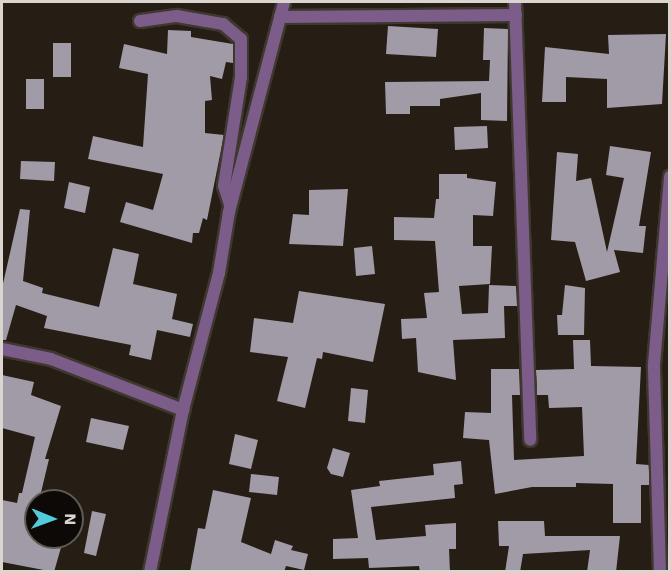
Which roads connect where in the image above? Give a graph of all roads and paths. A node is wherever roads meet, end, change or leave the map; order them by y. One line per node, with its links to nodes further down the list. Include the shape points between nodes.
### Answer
1 (284, 2): 4 (street)
2 (515, 2): 3 (street)
3 (516, 15): 4 (street); 10 (street)
4 (280, 17): 7 (street)
5 (140, 21): 7 (street, via 177,16 223,24 242,39 241,77 225,186)
6 (669, 177): 12 (street, via 654,364)
7 (231, 205): 9 (street, via 219,273)
8 (2, 349): 9 (street, via 51,359)
9 (183, 410): 11 (street)
10 (530, 440)
11 (150, 572)
12 (660, 572)

